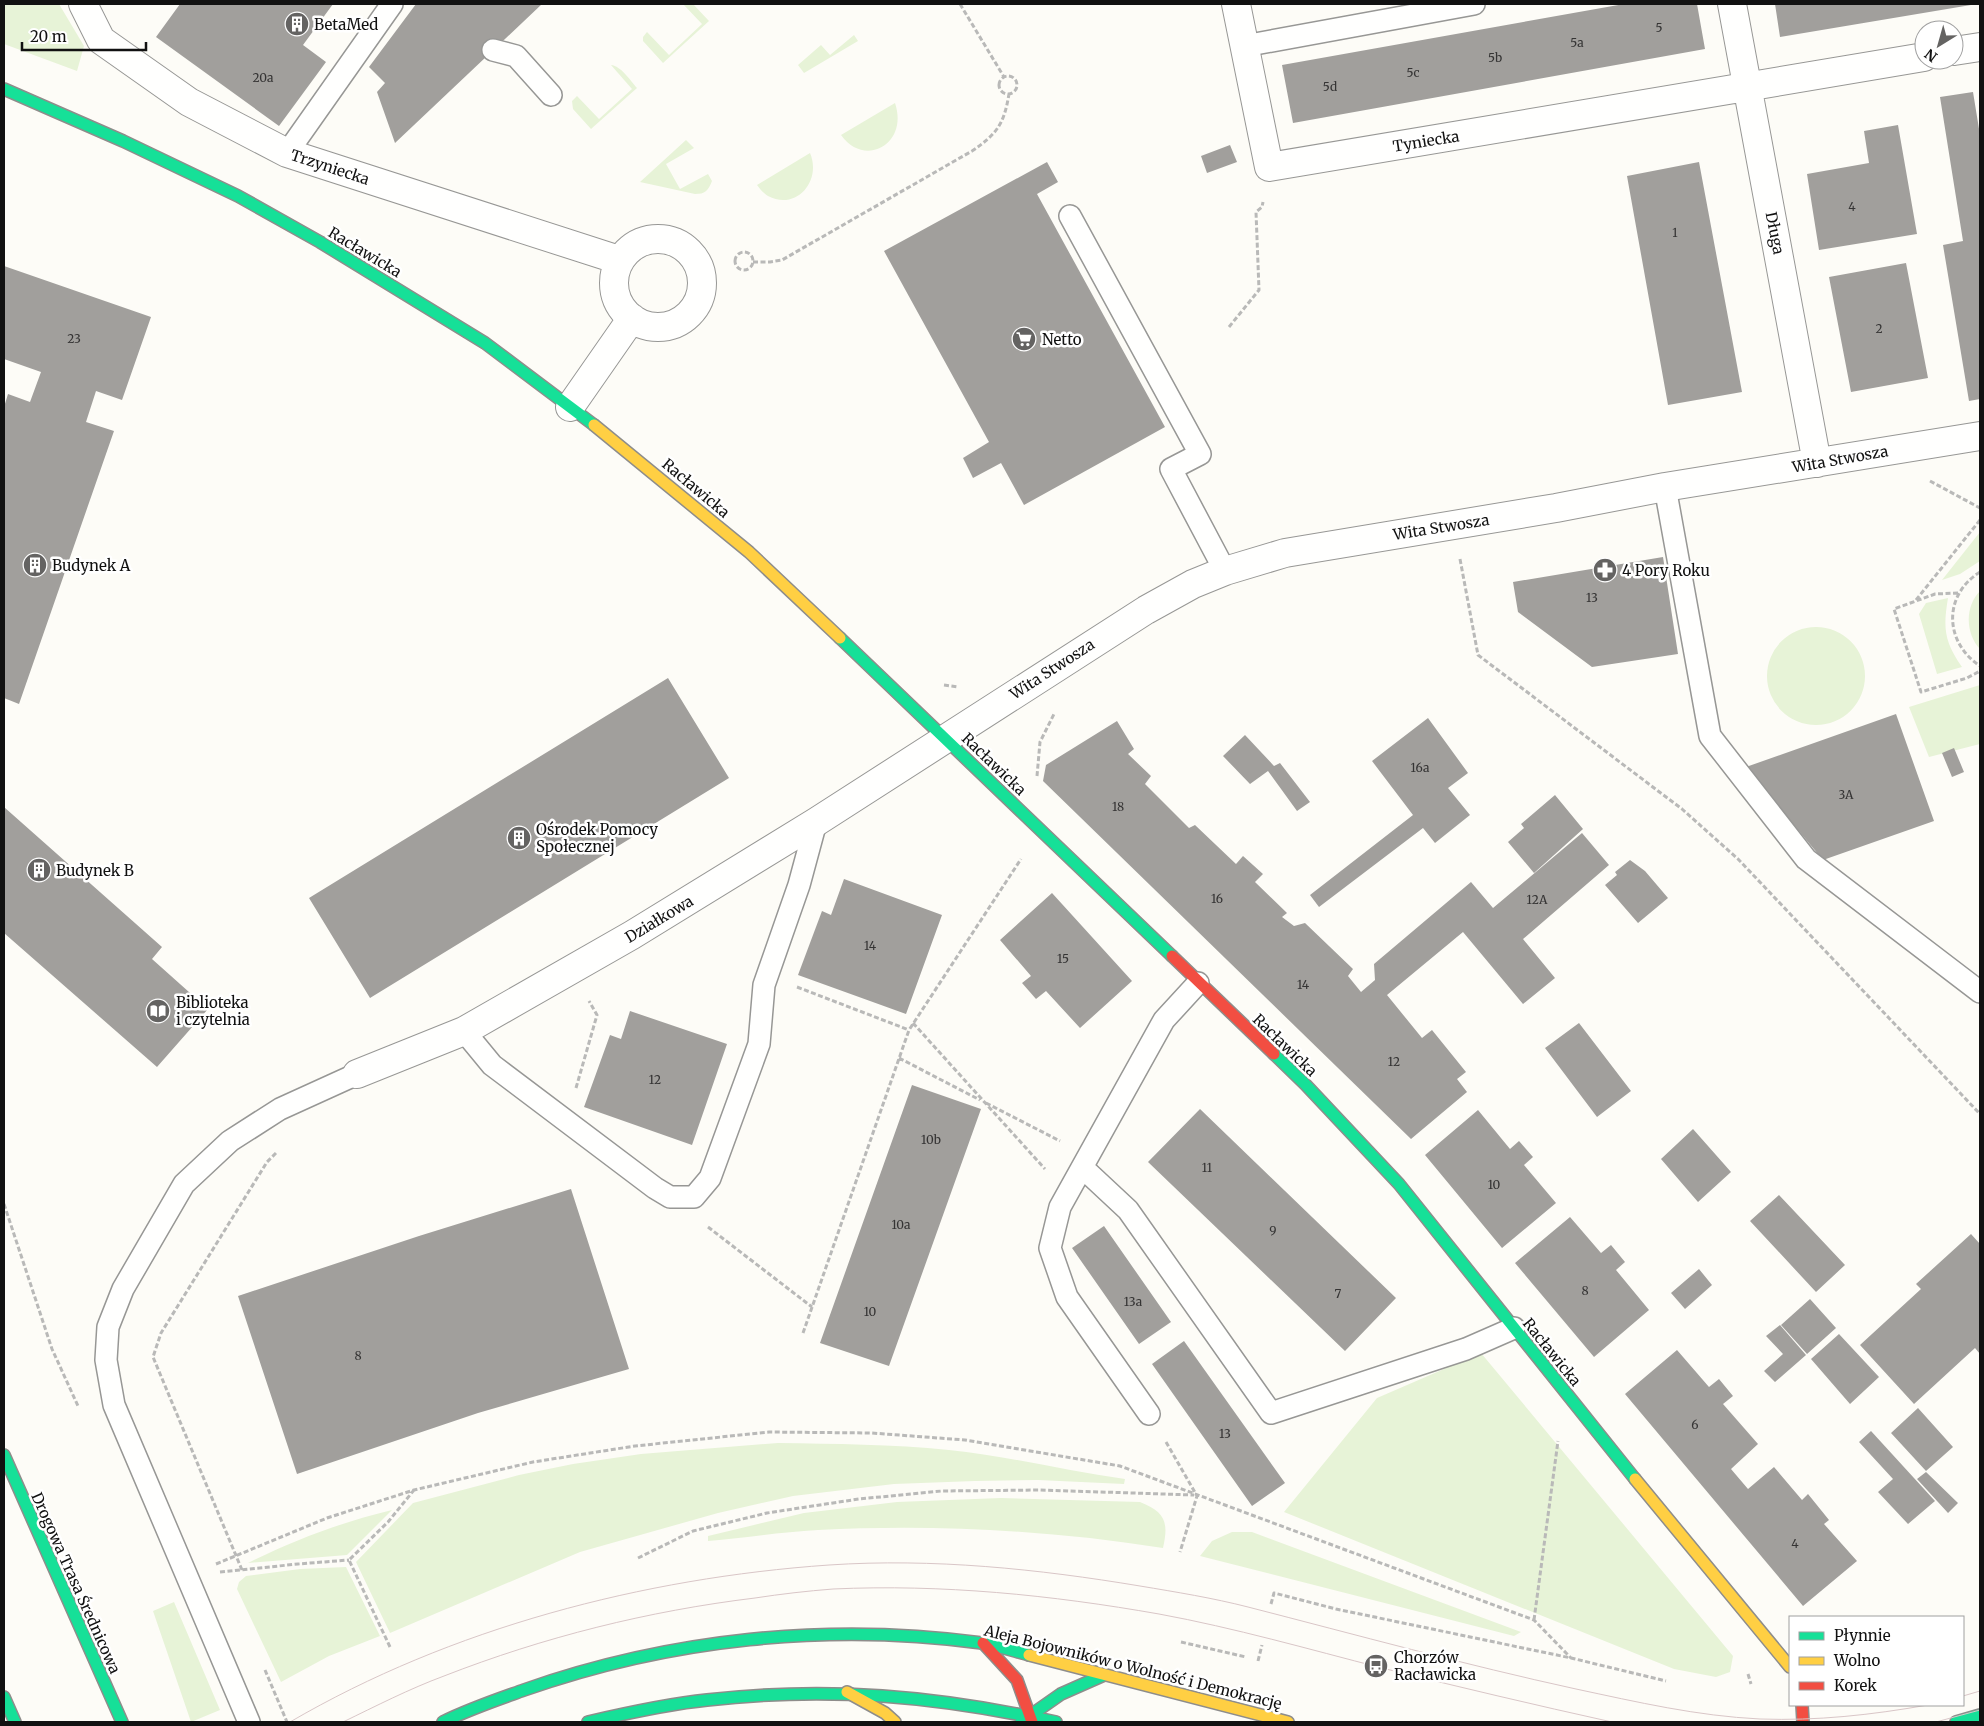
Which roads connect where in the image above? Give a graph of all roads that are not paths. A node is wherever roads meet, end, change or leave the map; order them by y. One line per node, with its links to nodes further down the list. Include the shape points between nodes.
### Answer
1 (84, 4): 14 (street, Trzyniecka, via 101,40 189,102)
2 (392, 4): 14 (lane)
3 (1236, 4): 6 (street)
4 (1474, 4): 6 (lane)
5 (1732, 4): 11 (street, Długa)
6 (1244, 46): 11 (street, Tyniecka, via 1269,167)
7 (1980, 47): 9 (street)
8 (493, 50): 13 (lane, via 516,56)
9 (1964, 50)
10 (1914, 59): 11 (street, Tyniecka)
11 (1747, 88): 20 (street, Długa)
12 (4, 89): 18 (street, Racławicka, via 238,196 320,242 484,343)
13 (551, 95)
14 (287, 153): 16 (street, Trzyniecka)
15 (1070, 216): 22 (lane, via 1200,454 1172,469)
16 (619, 260): 17 (street, via 614,280 616,295); 17 (street, via 635,245 663,239 677,243 689,252 698,264 702,278 696,306 674,324 645,325)
17 (632, 318): 18 (street)
18 (570, 407): 23 (street, Racławicka, via 749,552)
19 (1980, 436): 20 (street, Wita Stwosza)
20 (1818, 463): 21 (street, Wita Stwosza)
21 (1665, 487): 22 (street, Wita Stwosza, via 1285,553); 26 (lane, via 1710,736 1806,859)
22 (1225, 571): 23 (street, Wita Stwosza, via 1193,584 1146,610)
23 (946, 738): 24 (street, Działkowa); 25 (street, Racławicka)
24 (816, 822): 27 (street, Działkowa, via 632,936); 27 (lane, via 799,886 764,985 759,1044 710,1178 694,1197 670,1198 492,1065)
25 (1198, 983): 29 (lane, via 1164,1020); 30 (street, Racławicka, via 1305,1084 1398,1184)
26 (1980, 992)
27 (464, 1031): 28 (street, Działkowa)
28 (358, 1074): 43 (lane, via 280,1109 230,1141 184,1184 123,1289 108,1327 106,1360 114,1405)
29 (1086, 1162): 30 (lane, via 1128,1210 1271,1413 1466,1349); 31 (lane, via 1060,1207 1050,1248 1067,1297)
30 (1514, 1328): 34 (street, Racławicka)
31 (1149, 1414)
32 (4, 1455): 42 (street, Drogowa Trasa Średnicowa)
33 (983, 1643): 35 (street, Aleja Bojowników o Wolność i Demokrację); 40 (street, via 1017,1680); 44 (street, Aleja Bojowników o Wolność i Demokrację, via 823,1633 726,1642 632,1658 567,1675 466,1710)
34 (1789, 1666)
35 (1104, 1675): 40 (street, via 1061,1694); 48 (street, Aleja Bojowników o Wolność i Demokrację)
36 (847, 1692): 40 (street, via 936,1699); 45 (street, via 712,1698); 46 (street)
37 (4, 1697): 41 (street)
38 (1802, 1706): 49 (street)
39 (1980, 1715): 50 (street)
40 (1028, 1720): 47 (street)
41 (15, 1722)
42 (122, 1722)
43 (249, 1722)
44 (444, 1722)
45 (588, 1722)
46 (895, 1722)
47 (1056, 1722)
48 (1288, 1722)
49 (1803, 1722)
50 (1956, 1722)

